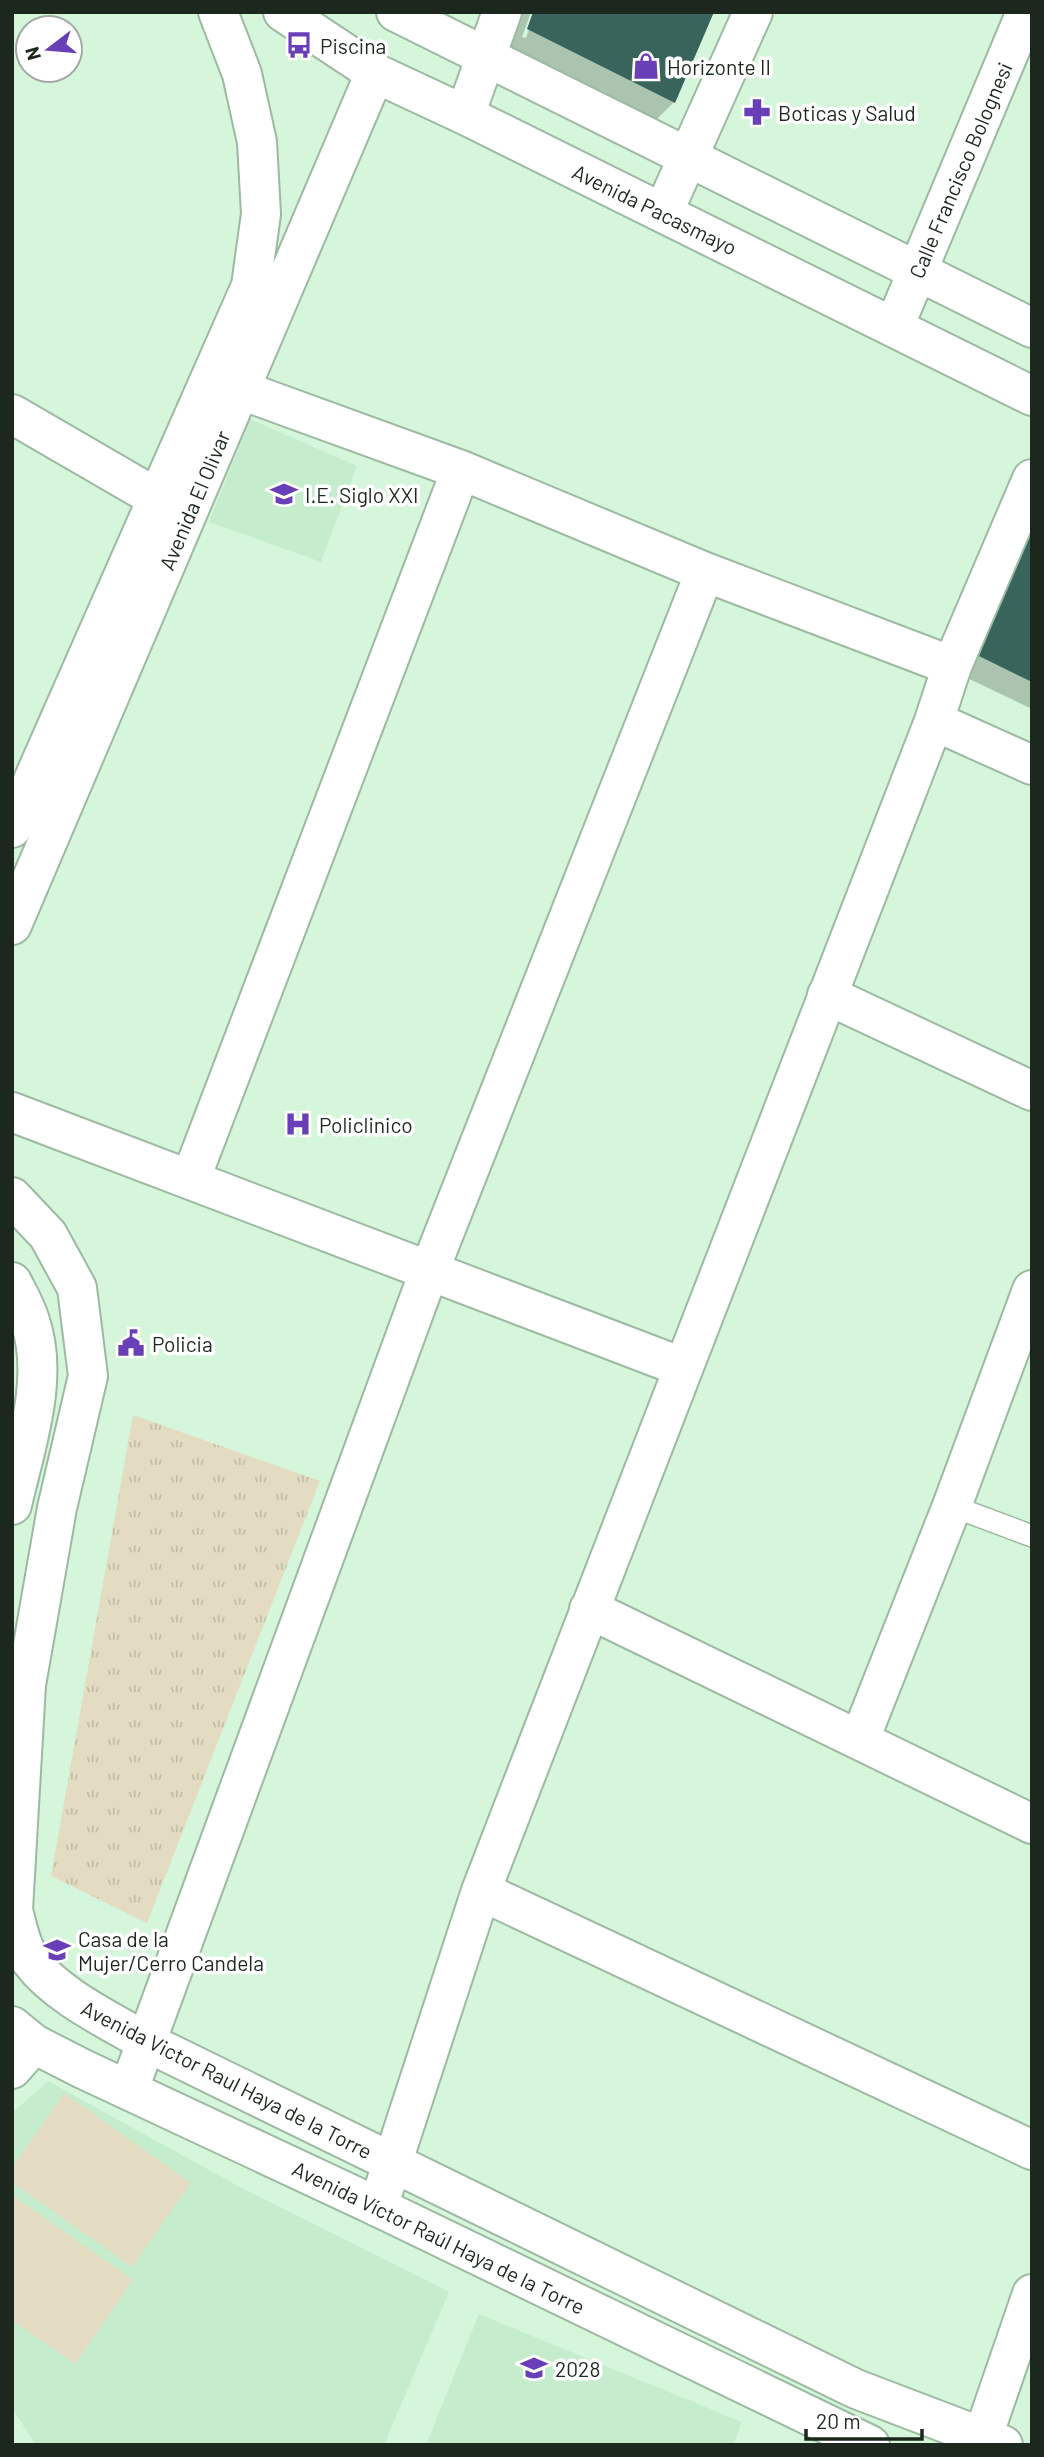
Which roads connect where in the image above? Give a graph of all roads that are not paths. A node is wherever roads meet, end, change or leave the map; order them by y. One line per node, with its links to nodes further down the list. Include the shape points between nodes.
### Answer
1 (218, 12): 20 (street, via 242,74 257,142 261,214 251,286)
2 (283, 12): 8 (street, Avenida Pacasmayo)
3 (396, 12): 7 (street)
4 (502, 12): 7 (street)
5 (753, 12): 10 (street)
6 (1026, 12): 12 (street, Calle Francisco Bolognesi)
7 (486, 57): 9 (street); 10 (street)
8 (374, 73): 9 (street, Avenida Pacasmayo); 15 (street, Avenida El Olivar)
9 (465, 115): 11 (street, Avenida Pacasmayo)
10 (687, 157): 11 (street); 12 (street)
11 (663, 213): 13 (street, Avenida Pacasmayo)
12 (918, 272): 13 (street, Calle Francisco Bolognesi); 14 (street)
13 (894, 327): 16 (street, Avenida Pacasmayo)
14 (1032, 328)
15 (241, 390): 18 (street); 20 (street, Avenida El Olivar)
16 (1032, 396)
17 (12, 414): 20 (street)
18 (461, 470): 21 (street); 32 (street)
19 (1032, 479): 22 (street)
20 (173, 507): 25 (street); 26 (street, Avenida El Olivar)
21 (705, 572): 22 (street); 34 (street)
22 (953, 666): 23 (street)
23 (934, 721): 24 (street); 29 (street)
24 (1032, 765)
25 (20, 790): 26 (street); 27 (street)
26 (61, 812): 28 (street, Avenida El Olivar)
27 (12, 828)
28 (12, 925)
29 (827, 995): 30 (street); 37 (street)
30 (1032, 1091)
31 (12, 1112): 32 (street)
32 (191, 1178): 34 (street)
33 (12, 1197): 45 (street, Avenida Victor Raul Haya de la Torre, via 48,1234 77,1288 88,1376 57,1508 26,1685 13,1910 30,1961 67,1996)
34 (429, 1269): 37 (street); 45 (street)
35 (12, 1282): 38 (street, via 31,1321 38,1369)
36 (1032, 1290): 39 (street)
37 (682, 1367): 41 (street)
38 (12, 1506)
39 (952, 1506): 40 (lane); 42 (street)
40 (1032, 1536)
41 (589, 1609): 42 (street); 44 (street)
42 (860, 1739): 43 (street)
43 (1032, 1824)
44 (481, 1891): 48 (street); 49 (street)
45 (146, 2042): 47 (street); 49 (street, Avenida Victor Raul Haya de la Torre)
46 (20, 2046): 47 (street, Avenida Víctor Raúl Haya de la Torre)
47 (129, 2089): 50 (street, Avenida Víctor Raúl Haya de la Torre)
48 (1032, 2150)
49 (392, 2163): 50 (street); 52 (street, Avenida Victor Raul Haya de la Torre, via 856,2389)
50 (377, 2207): 53 (street, Avenida Víctor Raúl Haya de la Torre)
51 (1032, 2294): 52 (street)
52 (988, 2442)
53 (866, 2444)

